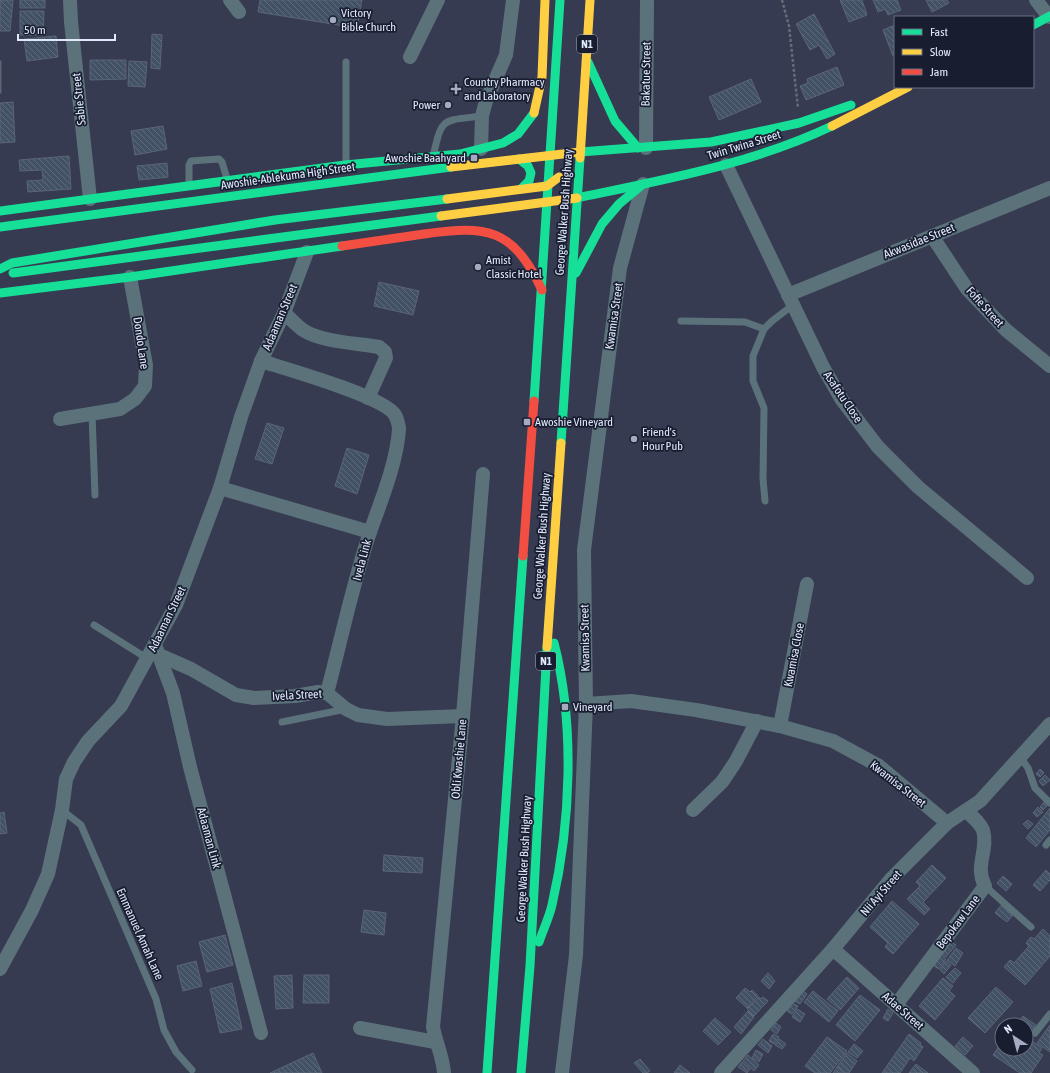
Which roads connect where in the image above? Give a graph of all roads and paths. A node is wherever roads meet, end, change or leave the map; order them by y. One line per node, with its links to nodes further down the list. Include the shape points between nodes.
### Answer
1 (70, 0): 37 (street, Sabie Street)
2 (230, 0): 11 (street)
3 (438, 0): 14 (street)
4 (513, 0): 19 (street, via 506,54)
5 (545, 0): 22 (main road, Awoshie-Ablekuma High Street, via 541,90 533,115 518,133 504,142)
6 (560, 0): 24 (main road, George Walker Bush Highway)
7 (590, 0): 15 (main road, George Walker Bush Highway / N1)
8 (647, 0): 21 (street, Bakatue Street)
9 (782, 0): 20 (path, via 790,26)
10 (1036, 0): 12 (street)
11 (239, 12)
12 (1049, 17): 13 (main road)
13 (1034, 24)
14 (410, 57)
15 (586, 58): 21 (main road, via 615,121); 23 (main road, George Walker Bush Highway / N1)
16 (346, 62): 27 (lane)
17 (899, 88): 20 (main road, Twin Twina Street)
18 (906, 88): 28 (main road, Twin Twina Street, via 828,128 780,148)
19 (482, 116): 22 (street); 25 (lane, via 450,120 444,124 439,129)
20 (799, 123): 21 (main road, Twin Twina Street, via 711,142)
21 (642, 148): 23 (main road, Twin Twina Street)
22 (481, 149): 25 (main road, Awoshie-Ablekuma High Street)
23 (580, 152): 24 (main road, Awoshie-Ablekuma High Street); 33 (main road, via 568,168); 36 (main road, George Walker Bush Highway / N1)
24 (549, 155): 26 (main road, Awoshie-Ablekuma High Street); 33 (main road, George Walker Bush Highway)
25 (433, 157): 27 (main road, Awoshie-Ablekuma High Street)
26 (519, 159): 29 (main road, Awoshie-Ablekuma High Street); 35 (main road, via 528,165 531,172 530,179)
27 (346, 165): 29 (street); 30 (main road, Awoshie-Ablekuma High Street)
28 (726, 165): 31 (main road, Twin Twina Street); 49 (street, Asafotu Close)
29 (346, 180): 40 (main road, Awoshie-Ablekuma High Street)
30 (227, 181): 32 (main road, Awoshie-Ablekuma High Street); 32 (lane, via 219,159 191,161 188,165)
31 (643, 184): 36 (main road, Twin Twina Street); 46 (main road, via 618,204 602,224); 69 (street, Kwamisa Street, via 620,268 584,550)
32 (189, 186): 37 (main road, Awoshie-Ablekuma High Street)
33 (547, 186): 35 (main road); 38 (main road, George Walker Bush Highway)
34 (1050, 188): 41 (street, Akwasidae Street)
35 (521, 189): 43 (main road, via 268,221 20,261)
36 (577, 198): 38 (main road, Twin Twina Street); 46 (main road, George Walker Bush Highway / N1)
37 (90, 199): 39 (main road, Awoshie-Ablekuma High Street)
38 (546, 202): 44 (main road); 47 (main road, George Walker Bush Highway)
39 (0, 211)
40 (0, 227)
41 (932, 236): 49 (street, Akwasidae Street); 54 (street, Fofie Street, via 967,289 1006,330)
42 (307, 252): 45 (main road); 47 (main road, George Walker Bush Highway, via 427,234 476,230 495,234 512,243 526,258); 50 (street, Adaaman Street)
43 (0, 270)
44 (0, 274)
45 (130, 277): 48 (main road); 56 (street, Dondo Lane, via 146,365 145,386 135,399 120,409)
46 (572, 281): 65 (main road, George Walker Bush Highway / N1)
47 (542, 290): 94 (main road, George Walker Bush Highway)
48 (0, 293)
49 (791, 300): 52 (lane); 63 (street, Asafotu Close, via 842,400 878,447 918,487)
50 (284, 313): 53 (street, Adaaman Street); 55 (street, via 311,334 379,347 385,352 386,358)
51 (681, 322): 52 (lane, via 745,322)
52 (764, 329): 61 (lane, via 753,356 752,381 764,408)
53 (261, 361): 55 (street); 59 (street, Adaaman Street)
54 (1050, 366)
55 (368, 398): 62 (street, via 382,404 395,415 399,428 381,505)
56 (92, 414): 57 (street, Dondo Lane); 60 (lane)
57 (60, 419)
58 (483, 474): 71 (street, Obli Kwashie Lane)
59 (220, 488): 62 (street, Ivela Link); 67 (street, Adaaman Street, via 176,604)
60 (95, 495)
61 (765, 501)
62 (370, 532): 68 (street, Ivela Link)
63 (1027, 578)
64 (807, 584): 75 (street, Kwamisa Close)
65 (549, 618): 85 (main road, George Walker Bush Highway / N1); 85 (main road, via 563,680 567,748 565,806 552,906)
66 (94, 625): 67 (lane)
67 (154, 653): 68 (street, Ivela Street, via 191,669 236,695 254,698); 78 (street, Adaaman Street, via 121,706 88,741 74,762 66,779); 90 (street, Adaaman Link, via 173,693 190,767)
68 (327, 693): 70 (street, Ivela Street)
69 (586, 704): 72 (street, Kwamisa Street, via 631,701); 97 (street, via 576,955)
70 (346, 709): 71 (street, Ivela Street, via 358,715 388,719); 73 (lane)
71 (463, 716): 92 (street, Obli Kwashie Lane, via 432,1027)
72 (757, 721): 75 (street, Kwamisa Street); 79 (street, via 722,782)
73 (282, 722)
74 (1050, 724): 76 (street, Nii Ayi Street)
75 (780, 726): 81 (street, Kwamisa Street, via 833,741 880,766)
76 (1021, 758): 77 (lane, via 1028,768 1035,788); 80 (street, Nii Ayi Street, via 980,801)
77 (1050, 803)
78 (62, 810): 86 (street, Adaaman Street, via 48,874); 93 (lane, Emmanuel Amah Lane, via 82,825 156,999 164,1030 176,1052)
79 (693, 810)
80 (966, 811): 81 (street, Nii Ayi Street); 82 (street, Bepokaw Lane, via 983,830 984,848 980,878)
81 (947, 823): 84 (street, Nii Ayi Street, via 891,879)
82 (985, 886): 83 (lane); 87 (street, Bepokaw Lane)
83 (1032, 927)
84 (833, 949): 87 (street, Adae Street); 98 (street, Nii Ayi Street)
85 (530, 966): 96 (main road, George Walker Bush Highway / N1)
86 (0, 969)
87 (896, 1005): 99 (street, Adae Street)
88 (1050, 1014): 91 (lane)
89 (360, 1028): 92 (street)
90 (261, 1033)
91 (1036, 1033)
92 (436, 1042): 95 (street, via 443,1060)
93 (192, 1070)
94 (487, 1071)
95 (444, 1073)
96 (521, 1073)
97 (562, 1073)
98 (721, 1073)
99 (973, 1073)

